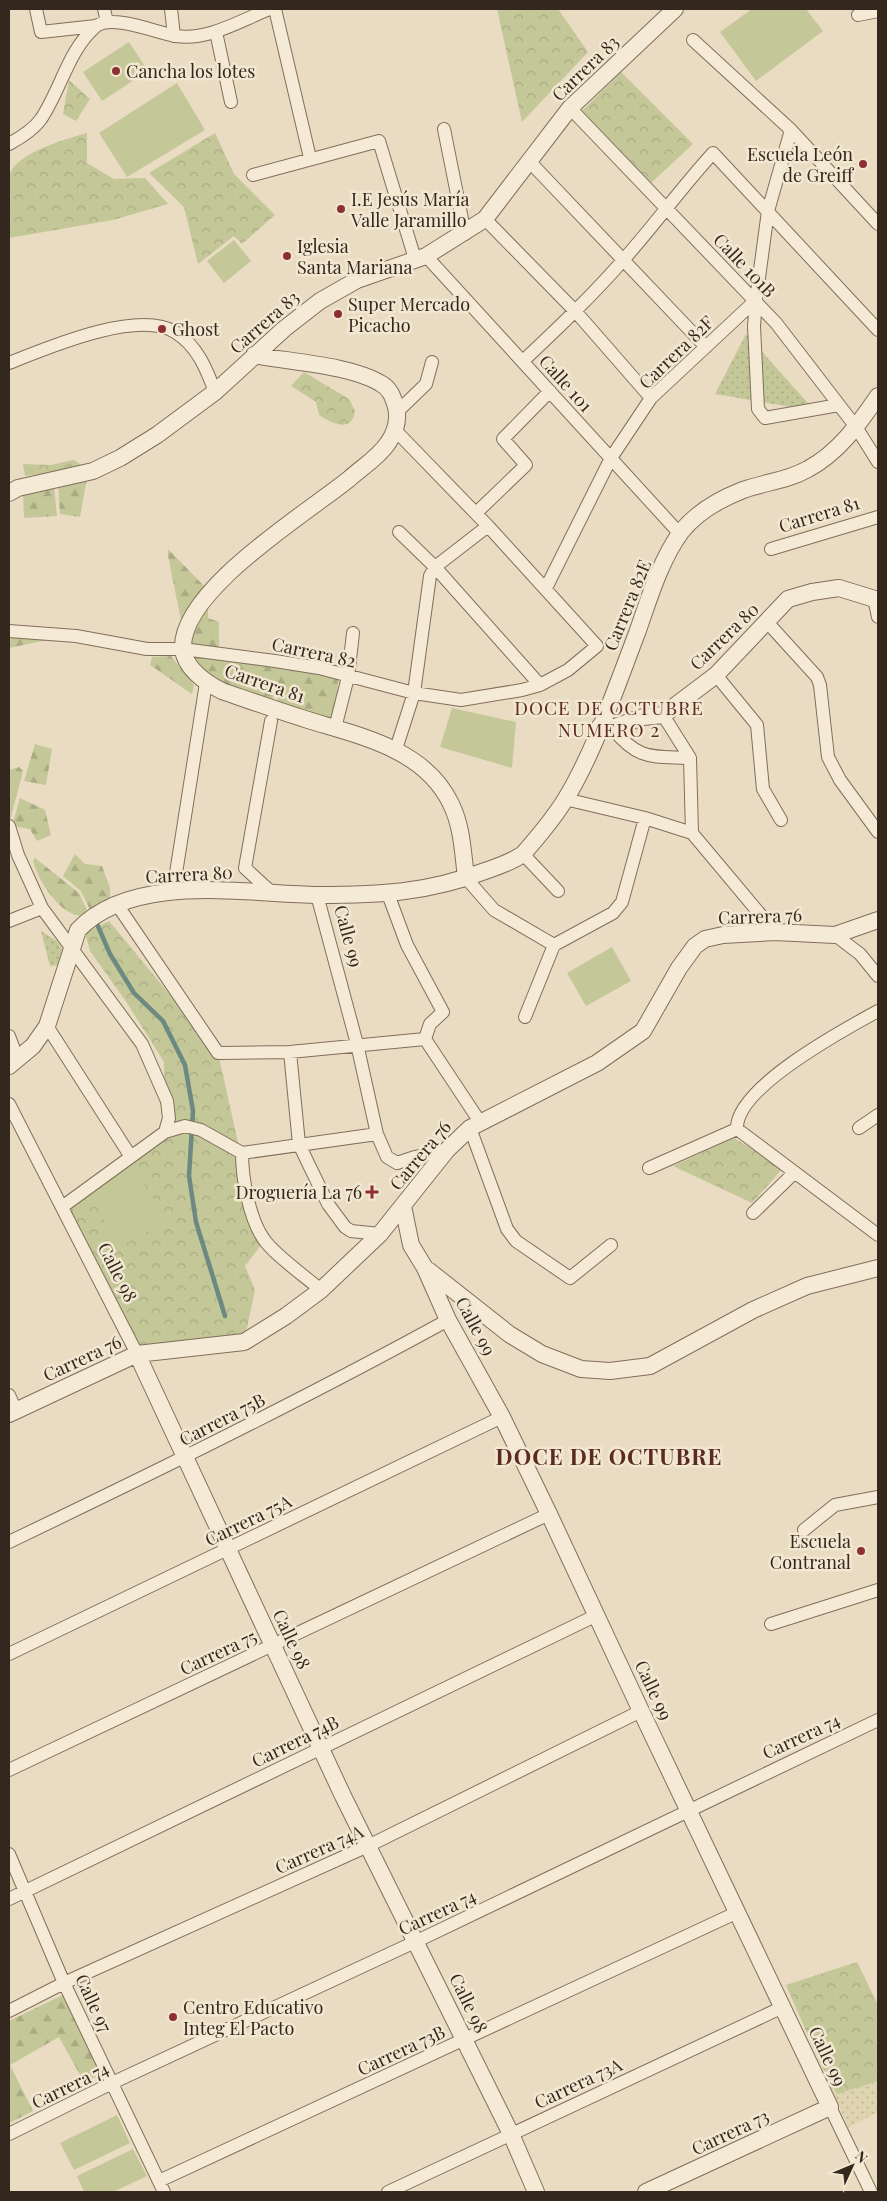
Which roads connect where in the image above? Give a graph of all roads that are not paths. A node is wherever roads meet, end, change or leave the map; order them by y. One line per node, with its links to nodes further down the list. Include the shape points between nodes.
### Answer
1 (36, 9): 10 (street, via 41,32)
2 (104, 9): 10 (street)
3 (171, 9): 12 (street)
4 (270, 9): 8 (street)
5 (275, 9): 19 (street)
6 (669, 11): 15 (street, Carrera 83)
7 (878, 11): 9 (street)
8 (247, 13): 11 (street)
9 (858, 15)
10 (101, 24): 12 (street, via 120,22); 18 (street, via 72,58 41,120)
11 (216, 32): 12 (street); 14 (street)
12 (174, 36)
13 (693, 40): 17 (street)
14 (231, 102)
15 (570, 108): 20 (street, Carrera 83); 22 (street, Calle 101B)
16 (444, 129): 26 (street)
17 (791, 130): 23 (street); 25 (street)
18 (9, 144)
19 (310, 158): 21 (street); 27 (street, Calle 101, via 378,141)
20 (529, 161): 24 (street, Carrera 83); 28 (street)
21 (254, 175)
22 (667, 210): 23 (street, via 674,197 713,153); 28 (street); 29 (street, Calle 101B)
23 (768, 211): 29 (street); 31 (street)
24 (485, 219): 26 (street, Carrera 83); 30 (street)
25 (878, 224)
26 (465, 234): 27 (street, Carrera 83)
27 (420, 258): 33 (street, Carrera 83, via 357,280 320,301); 34 (street, Calle 101)
28 (624, 260): 30 (street); 32 (street)
29 (756, 300): 32 (street, Carrera 82F); 41 (street, Calle 101B); 41 (street, via 754,326 760,415 765,418)
30 (576, 312): 34 (street); 40 (street)
31 (878, 330)
32 (706, 347): 40 (street, Carrera 82F)
33 (254, 355): 38 (street, Carrera 83); 42 (street, via 361,375 388,389)
34 (523, 361): 37 (street, Calle 101)
35 (432, 362): 42 (street, via 426,384)
36 (9, 363): 38 (street, via 68,340 112,329 155,325 174,331 191,345 206,368)
37 (550, 391): 45 (street, Calle 101); 48 (street, via 502,439 526,465)
38 (215, 392): 47 (street, Carrera 83, via 157,435 94,471)
39 (878, 396): 43 (street, Carrera 82E)
40 (651, 398): 45 (street, Carrera 82F)
41 (839, 405): 43 (street, Calle 101B)
42 (397, 412): 44 (street)
43 (856, 427): 46 (street, Calle 101B); 52 (street, Carrera 82E, via 827,457 808,470 743,490 692,519)
44 (395, 430): 48 (street); 61 (street, via 380,453 224,575 188,626)
45 (611, 458): 52 (street, Calle 101); 55 (street, Carrera 82F)
46 (878, 462)
47 (9, 492)
48 (476, 513): 50 (street)
49 (877, 520): 53 (street, Carrera 81)
50 (488, 526): 54 (street); 55 (street)
51 (399, 532): 54 (street)
52 (680, 534): 69 (street, Carrera 82E, via 661,569)
53 (771, 549)
54 (435, 567): 65 (street); 66 (street, via 430,576)
55 (546, 588): 65 (street, Carrera 82, via 597,646 568,670)
56 (876, 599): 57 (street); 58 (street, Carrera 80, via 839,588 812,592 788,599)
57 (878, 617)
58 (767, 622): 62 (street, Carrera 80); 77 (street, via 817,677 828,757 840,780)
59 (9, 631): 61 (street, Carrera 82, via 76,636 147,648)
60 (353, 633): 63 (street)
61 (183, 649): 63 (street, Carrera 82, via 319,668); 64 (street, Carrera 81, via 192,668)
62 (716, 675): 67 (street, Carrera 80); 75 (street, via 757,725 763,789)
63 (348, 677): 66 (street, Carrera 82); 70 (street)
64 (206, 683): 70 (street, Carrera 81); 82 (street)
65 (540, 685): 66 (street, Carrera 82, via 461,700)
66 (414, 693): 71 (street)
67 (663, 716): 69 (street, via 644,717); 72 (street)
68 (271, 721): 83 (street, via 246,868)
69 (606, 727): 72 (street, via 636,753); 73 (street, Carrera 82E)
70 (335, 728): 71 (street, Carrera 81)
71 (396, 749): 80 (street, Carrera 81, via 428,773 451,803 461,835)
72 (690, 758): 78 (street)
73 (565, 799): 74 (street); 79 (street, Carrera 82E)
74 (644, 818): 78 (street); 92 (street, via 618,908)
75 (780, 820)
76 (9, 827): 87 (street, via 18,856)
77 (878, 832)
78 (692, 833): 90 (street)
79 (523, 854): 80 (street, Carrera 82E); 81 (street)
80 (466, 878): 85 (street, Carrera 80); 92 (street, via 494,910)
81 (558, 891)
82 (173, 892): 83 (street, Carrera 80); 86 (street, Carrera 80, via 149,893)
83 (271, 892): 84 (street, Carrera 80)
84 (317, 894): 85 (street, Carrera 80); 100 (street, Calle 99)
85 (388, 894): 99 (street, via 407,945 443,1012 430,1024)
86 (116, 903): 93 (street, Carrera 80, via 82,926 75,936); 101 (street, via 218,1053)
87 (42, 908): 89 (street); 93 (street)
88 (878, 920): 91 (street, Carrera 76)
89 (9, 921)
90 (775, 932): 91 (street, Carrera 76); 105 (street, Carrera 76, via 723,935 705,939 694,946 643,1031 597,1063)
91 (835, 935): 94 (street, via 860,954)
92 (554, 945): 96 (street)
93 (73, 948): 97 (street, Carrera 80); 108 (street, via 142,1044 167,1101)
94 (878, 976)
95 (878, 1011): 107 (street, via 776,1075 745,1105 737,1123)
96 (525, 1017)
97 (46, 1026): 102 (street, Carrera 80, via 33,1046); 113 (street)
98 (9, 1036): 102 (street)
99 (425, 1039): 100 (street); 105 (street)
100 (357, 1044): 101 (street); 109 (street, Calle 99)
101 (290, 1052): 110 (street)
102 (14, 1063)
103 (9, 1104): 117 (street, Calle 98)
104 (878, 1114): 106 (street)
105 (475, 1125): 111 (street, Carrera 76); 121 (street, via 507,1228 516,1241 570,1278)
106 (859, 1128)
107 (738, 1129): 114 (street); 115 (street)
108 (165, 1132): 112 (street, via 185,1126 201,1130); 113 (street)
109 (377, 1134): 110 (street); 111 (street, Calle 99, via 384,1154 397,1163)
110 (299, 1144): 112 (street); 119 (street, via 328,1204 345,1227 351,1232)
111 (447, 1150): 116 (street, Carrera 76)
112 (242, 1153): 124 (street, via 242,1172 254,1222 263,1239)
113 (131, 1157): 117 (street)
114 (649, 1168)
115 (794, 1173): 118 (street); 120 (street)
116 (403, 1206): 119 (street, Carrera 76); 122 (street, Calle 99, via 411,1244)
117 (62, 1207): 126 (street, Calle 98)
118 (753, 1213)
119 (380, 1234): 124 (street, Carrera 76)
120 (878, 1235)
121 (611, 1245)
122 (424, 1268): 123 (street, via 509,1334 542,1354 581,1369 610,1371 650,1366 762,1306 808,1286); 125 (street, Calle 99)
123 (878, 1268)
124 (321, 1290): 126 (street, Carrera 76, via 244,1342)
125 (448, 1320): 129 (street, Calle 99); 130 (street, Carrera 75B)
126 (137, 1354): 128 (street, Carrera 76); 130 (street, Calle 98)
127 (9, 1395): 128 (street)
128 (12, 1412)
129 (502, 1417): 132 (street, Calle 99); 135 (street, Carrera 75A)
130 (185, 1458): 134 (street, Carrera 75B); 135 (street, Calle 98)
131 (878, 1497): 133 (street, via 834,1505)
132 (549, 1514): 137 (street, Calle 99); 139 (street, Carrera 75)
133 (804, 1530)
134 (9, 1542)
135 (228, 1549): 139 (street, Calle 98); 140 (street, Carrera 75A)
136 (878, 1590): 138 (street)
137 (597, 1615): 141 (street, Calle 99); 143 (street, Carrera 74B)
138 (772, 1624)
139 (273, 1646): 143 (street, Calle 98); 144 (street, Carrera 75)
140 (9, 1654)
141 (640, 1711): 145 (street, Calle 99); 146 (street, Carrera 74A)
142 (878, 1720): 145 (street, Carrera 74)
143 (321, 1748): 146 (street, Calle 98); 148 (street, Carrera 74B)
144 (9, 1770)
145 (690, 1811): 150 (street, Calle 99); 151 (street, Carrera 74)
146 (370, 1845): 151 (street, Calle 98); 152 (street, Carrera 74A)
147 (9, 1854): 148 (street, Calle 97)
148 (26, 1890): 149 (street, Carrera 74B); 152 (street, Calle 97)
149 (9, 1899)
150 (738, 1912): 153 (street, Calle 99); 155 (street, Carrera 73B)
151 (417, 1941): 155 (street, Calle 98); 156 (street, Carrera 74)
152 (64, 1983): 154 (street, Carrera 74A); 156 (street, Calle 97)
153 (783, 2007): 157 (street, Calle 99); 159 (street, Carrera 73A)
154 (9, 2011)
155 (465, 2040): 159 (street, Calle 98); 160 (street, Carrera 73B)
156 (112, 2083): 158 (street, Carrera 74); 160 (street, Calle 97)
157 (830, 2107): 163 (street, Carrera 73); 164 (street, Calle 99)
158 (9, 2134)
159 (511, 2134): 161 (street, Carrera 73A); 162 (street, Calle 98)
160 (161, 2187)
161 (388, 2192)
162 (536, 2192)
163 (646, 2192)
164 (871, 2192)

